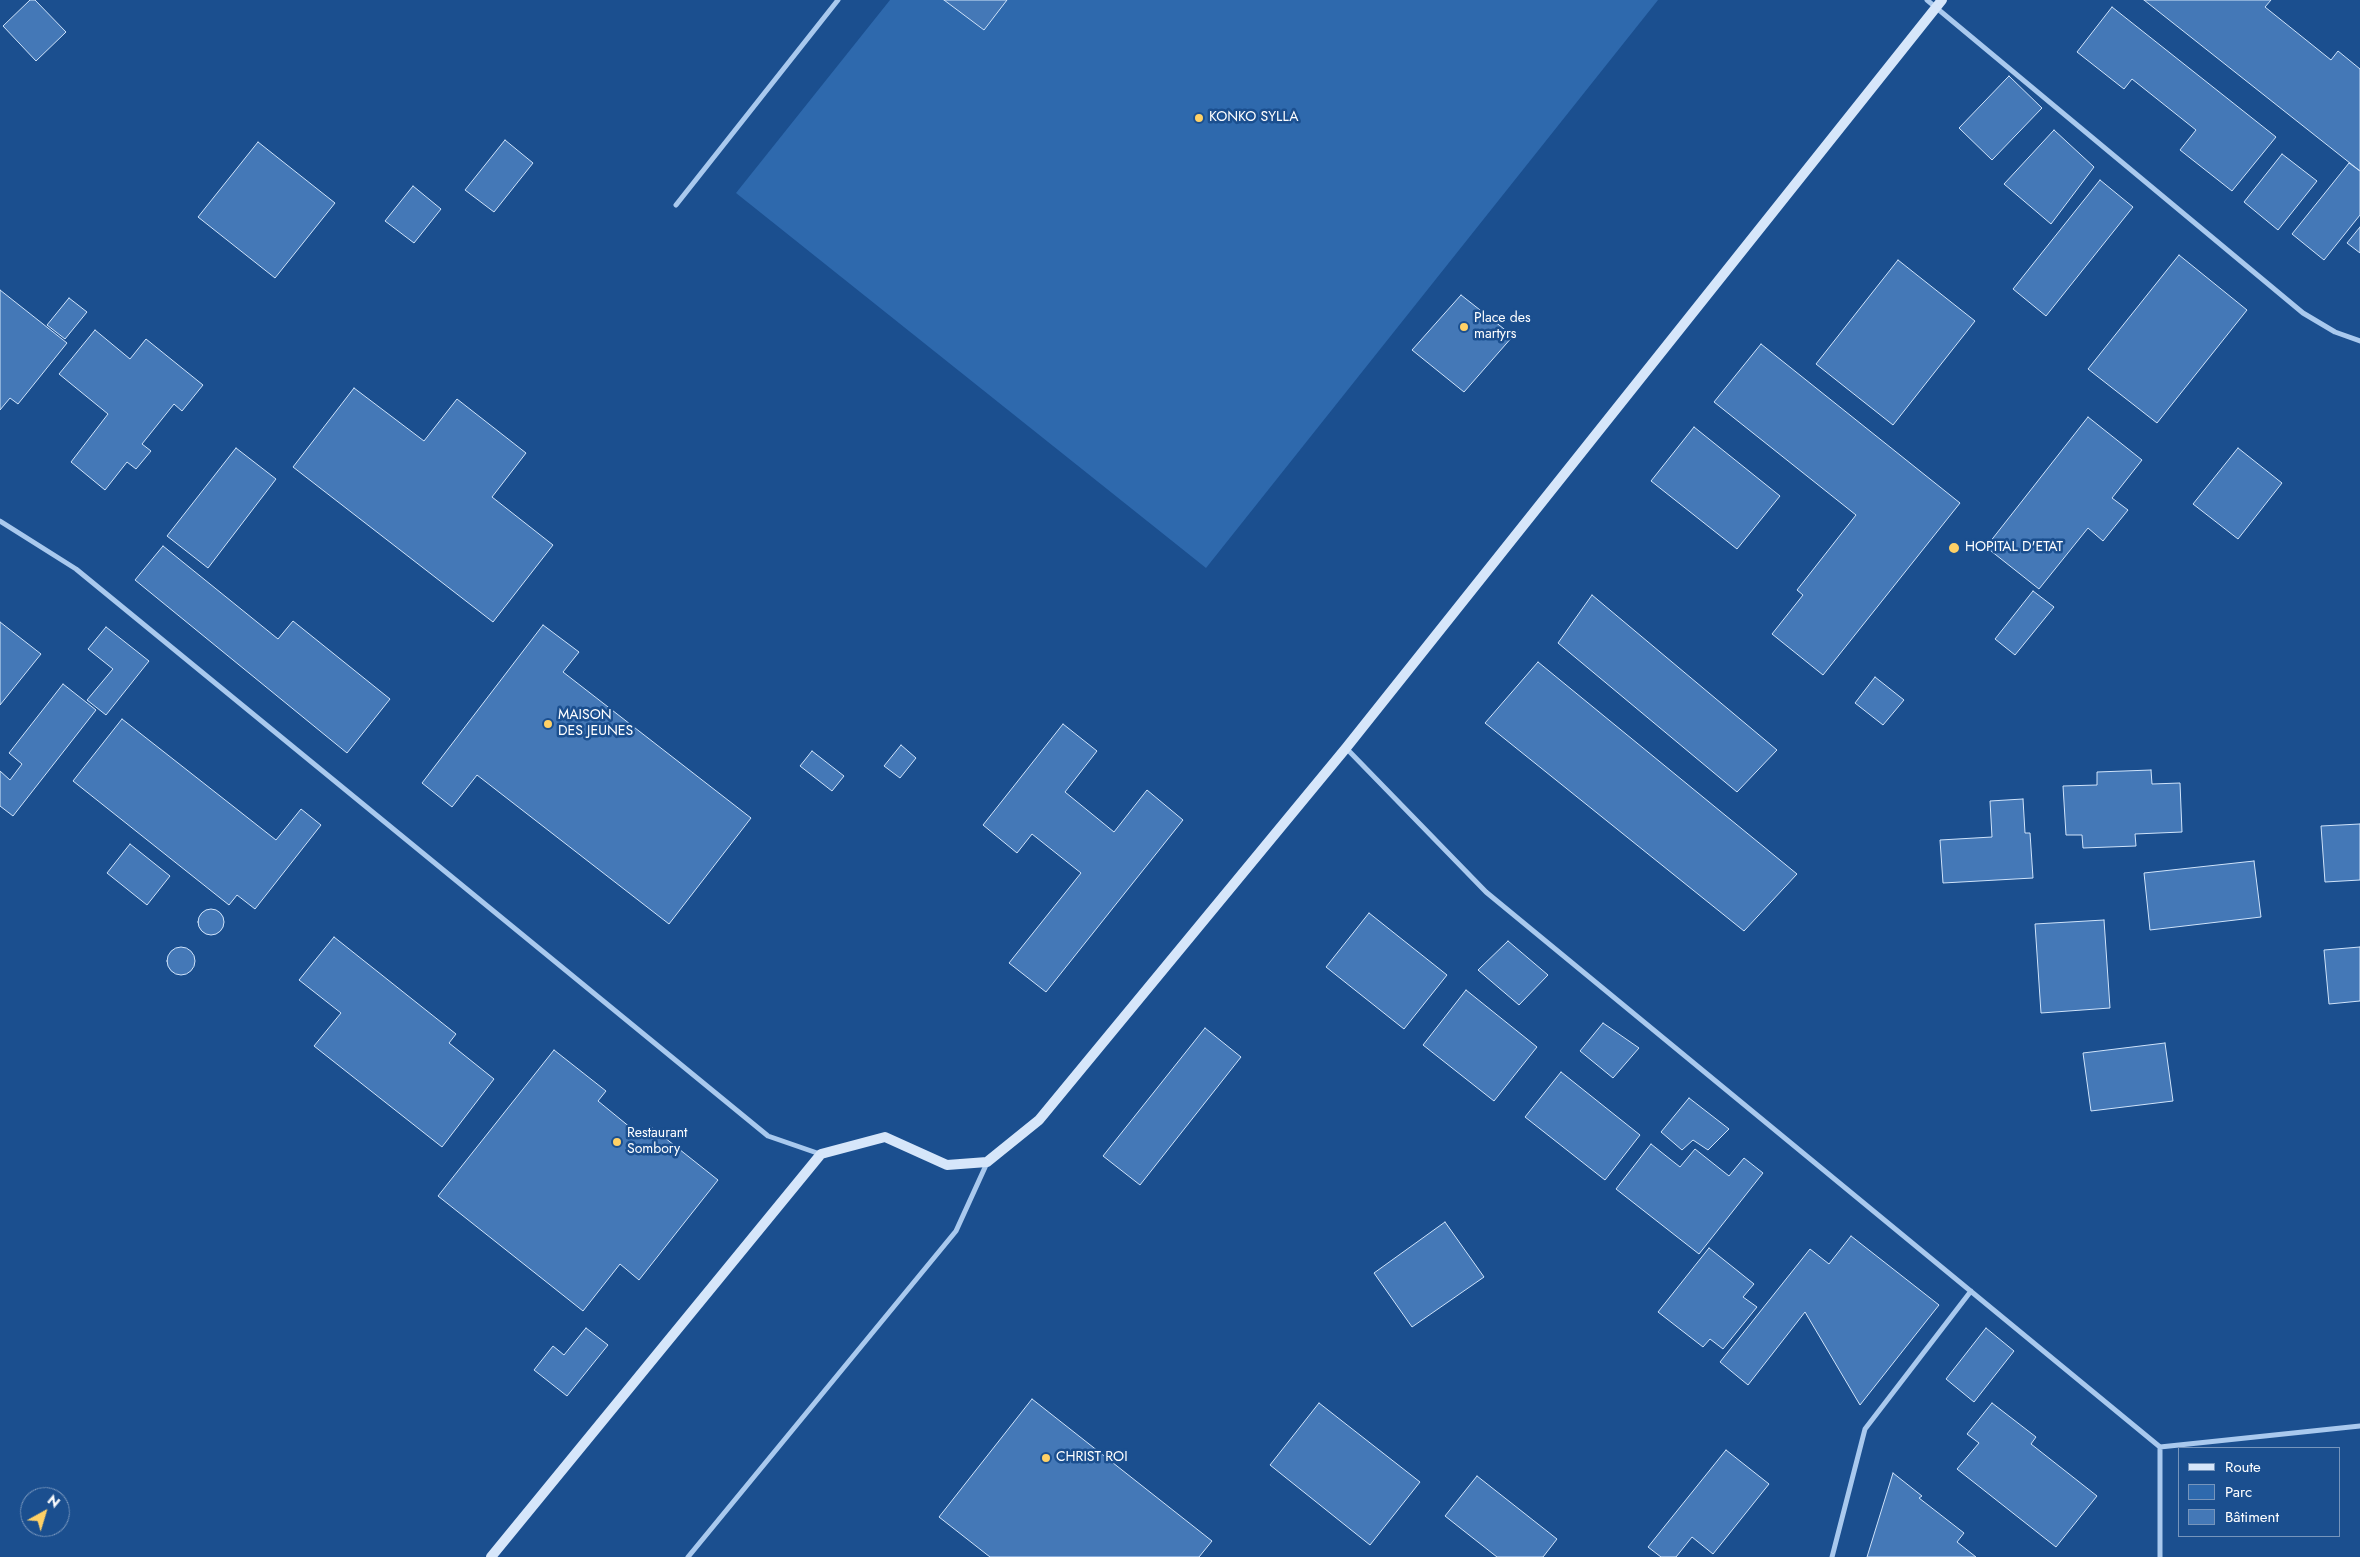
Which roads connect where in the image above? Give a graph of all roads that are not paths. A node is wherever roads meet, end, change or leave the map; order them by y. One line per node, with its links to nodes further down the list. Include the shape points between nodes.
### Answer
1 (838, 0): 4 (street)
2 (1927, 0): 3 (street)
3 (1939, 4): 5 (street, via 2303,313 2335,332); 7 (main road)
4 (676, 205)
5 (2360, 341)
6 (0, 521): 8 (street, via 76,569 768,1136)
7 (1346, 748): 9 (main road, via 1039,1120); 10 (street, via 1486,892)
8 (821, 1154): 9 (main road, via 885,1137 947,1165); 13 (main road)
9 (987, 1162): 14 (street, via 956,1231)
10 (1971, 1291): 12 (street); 15 (street, via 1865,1429)
11 (2360, 1426): 12 (street)
12 (2160, 1446): 16 (street)
13 (491, 1557)
14 (688, 1557)
15 (1832, 1557)
16 (2160, 1557)

